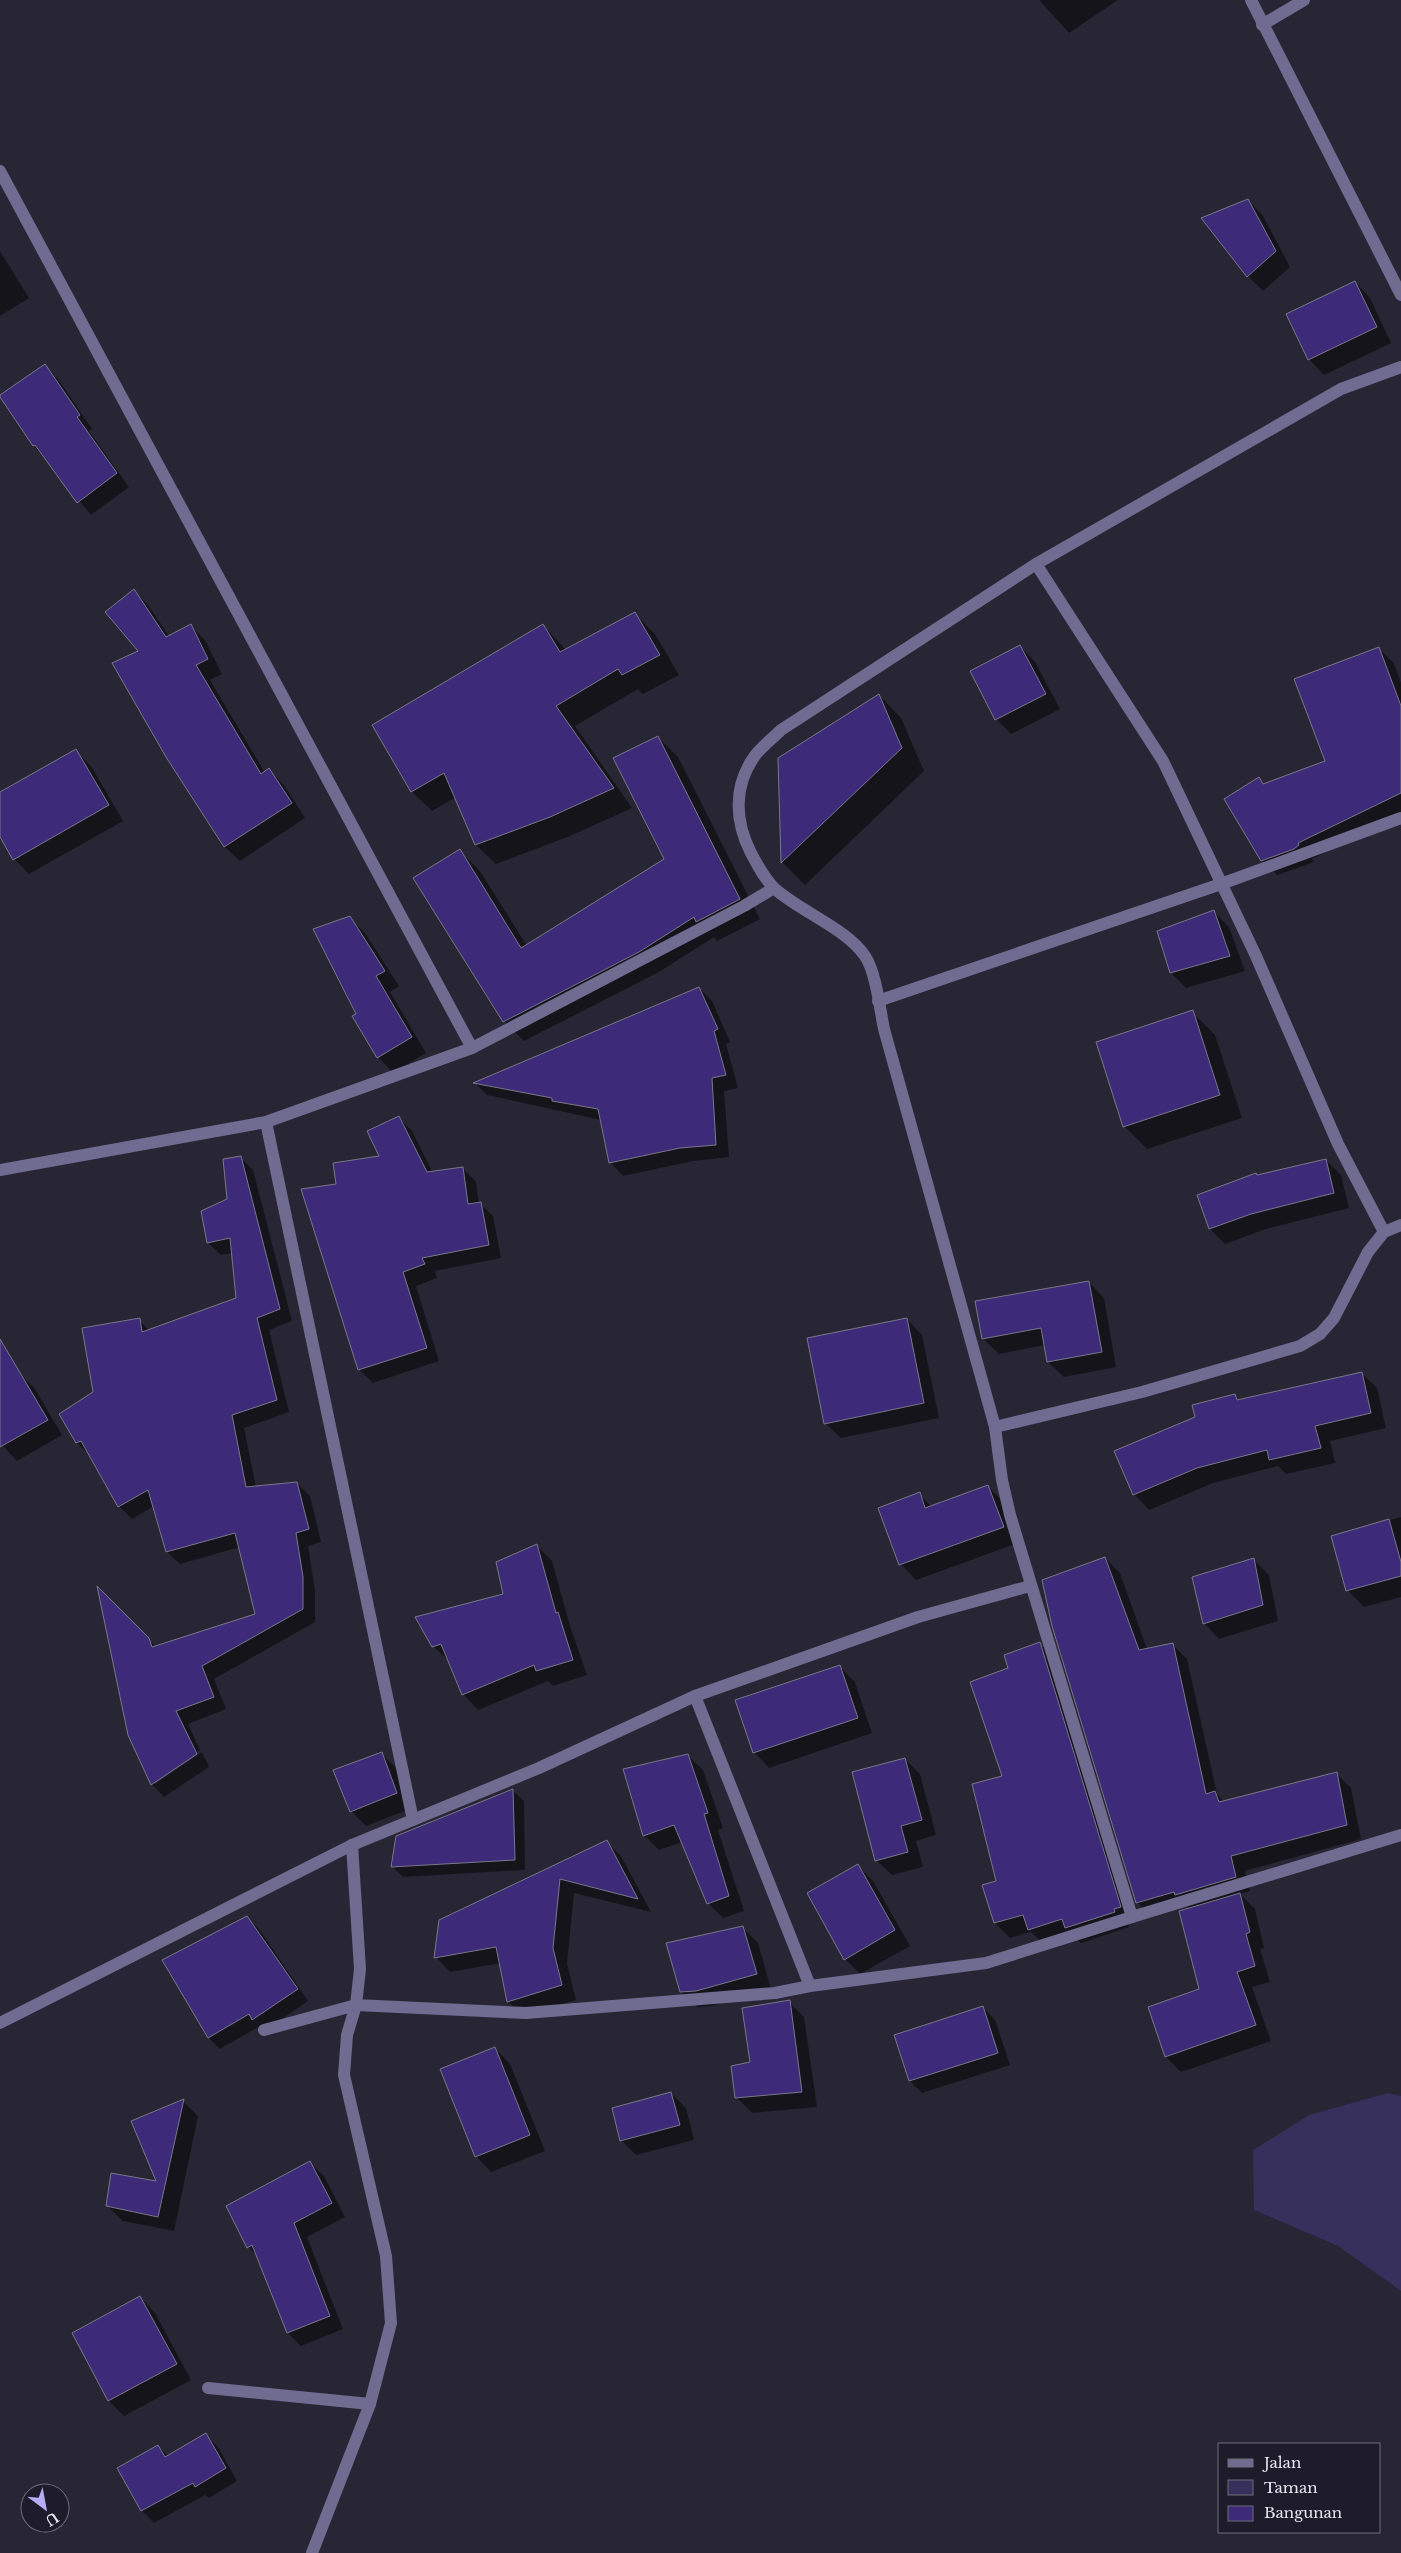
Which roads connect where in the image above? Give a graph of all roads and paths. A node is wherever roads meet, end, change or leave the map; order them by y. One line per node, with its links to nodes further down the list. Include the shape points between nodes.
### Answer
1 (1251, 0): 3 (street)
2 (1304, 0): 3 (street)
3 (1262, 25): 5 (street)
4 (0, 171): 12 (street)
5 (1401, 295)
6 (1401, 367): 7 (street, via 1341,389)
7 (1036, 564): 9 (street, via 1163,761); 10 (street, via 781,730 754,756 741,781 737,804 742,836 762,874)
8 (1401, 818): 9 (street)
9 (1221, 884): 11 (street); 16 (street, via 1338,1144)
10 (774, 888): 11 (street, via 854,944 866,957); 12 (street)
11 (878, 1001): 17 (street)
12 (472, 1048): 13 (street)
13 (266, 1122): 14 (street); 20 (street)
14 (0, 1170)
15 (1401, 1225): 16 (street)
16 (1384, 1232): 17 (street, via 1368,1252 1334,1318 1320,1334 1300,1346 1142,1392)
17 (995, 1427): 18 (street, via 1004,1489)
18 (1030, 1586): 19 (street, via 918,1616); 23 (street)
19 (695, 1696): 20 (street, via 539,1768); 24 (street)
20 (413, 1820): 22 (street)
21 (1401, 1835): 23 (street)
22 (352, 1845): 25 (street, via 360,1969); 26 (street)
23 (1132, 1917): 24 (street, via 986,1963)
24 (810, 1986): 25 (street, via 776,1993 526,2013)
25 (356, 2005): 27 (street); 29 (street, via 347,2035 344,2075 386,2256 391,2323)
26 (0, 2023)
27 (264, 2030)
28 (208, 2388): 29 (street)
29 (370, 2404): 30 (street)
30 (312, 2553)

